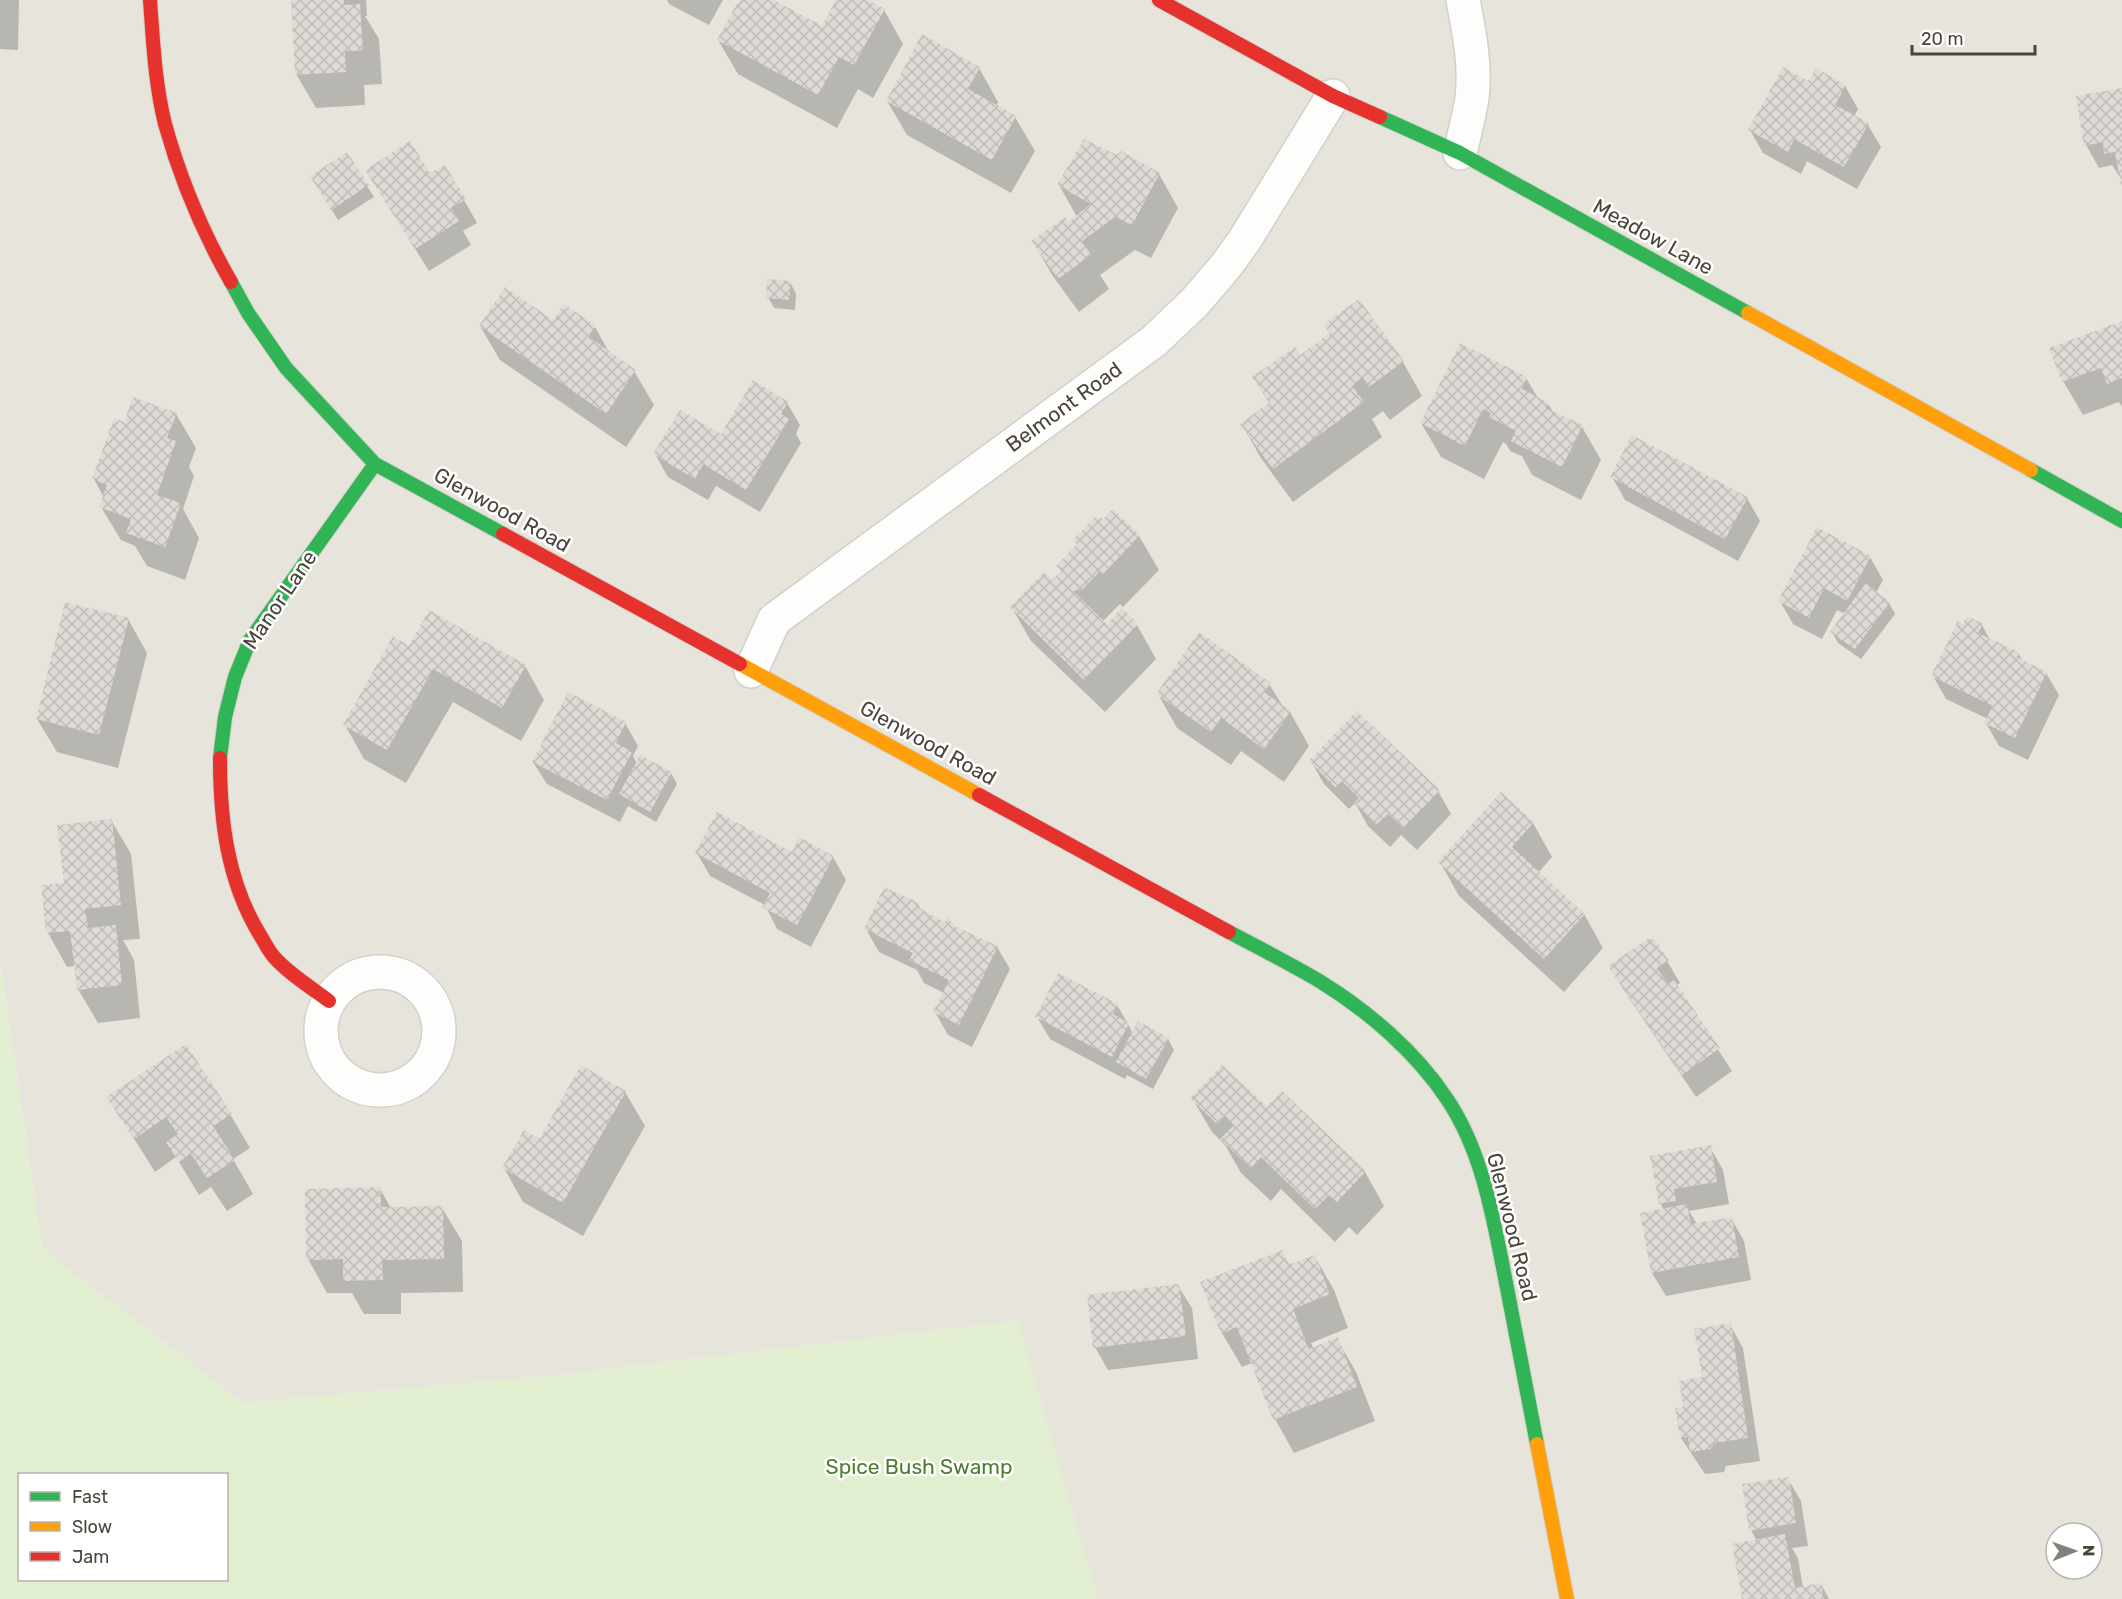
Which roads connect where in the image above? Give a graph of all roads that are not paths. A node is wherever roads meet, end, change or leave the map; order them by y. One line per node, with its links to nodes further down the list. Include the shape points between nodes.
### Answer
1 (150, 0): 6 (street, Glenwood Road, via 165,123 217,258 286,368)
2 (1159, 0): 4 (street, Meadow Lane)
3 (1463, 0): 5 (street, via 1473,76)
4 (1333, 96): 5 (street, Meadow Lane); 8 (street, Belmont Road, via 1244,241 1195,302 1154,341 774,620)
5 (1460, 153): 7 (street, Meadow Lane)
6 (375, 464): 8 (street, Glenwood Road); 9 (street, Manor Lane, via 250,640 230,693 220,744 223,830 234,879 249,918 273,957)
7 (2122, 521)
8 (751, 671): 10 (street, Glenwood Road, via 1321,982 1399,1042 1436,1081 1474,1153 1494,1221)
9 (329, 1000)
10 (1567, 1599)

